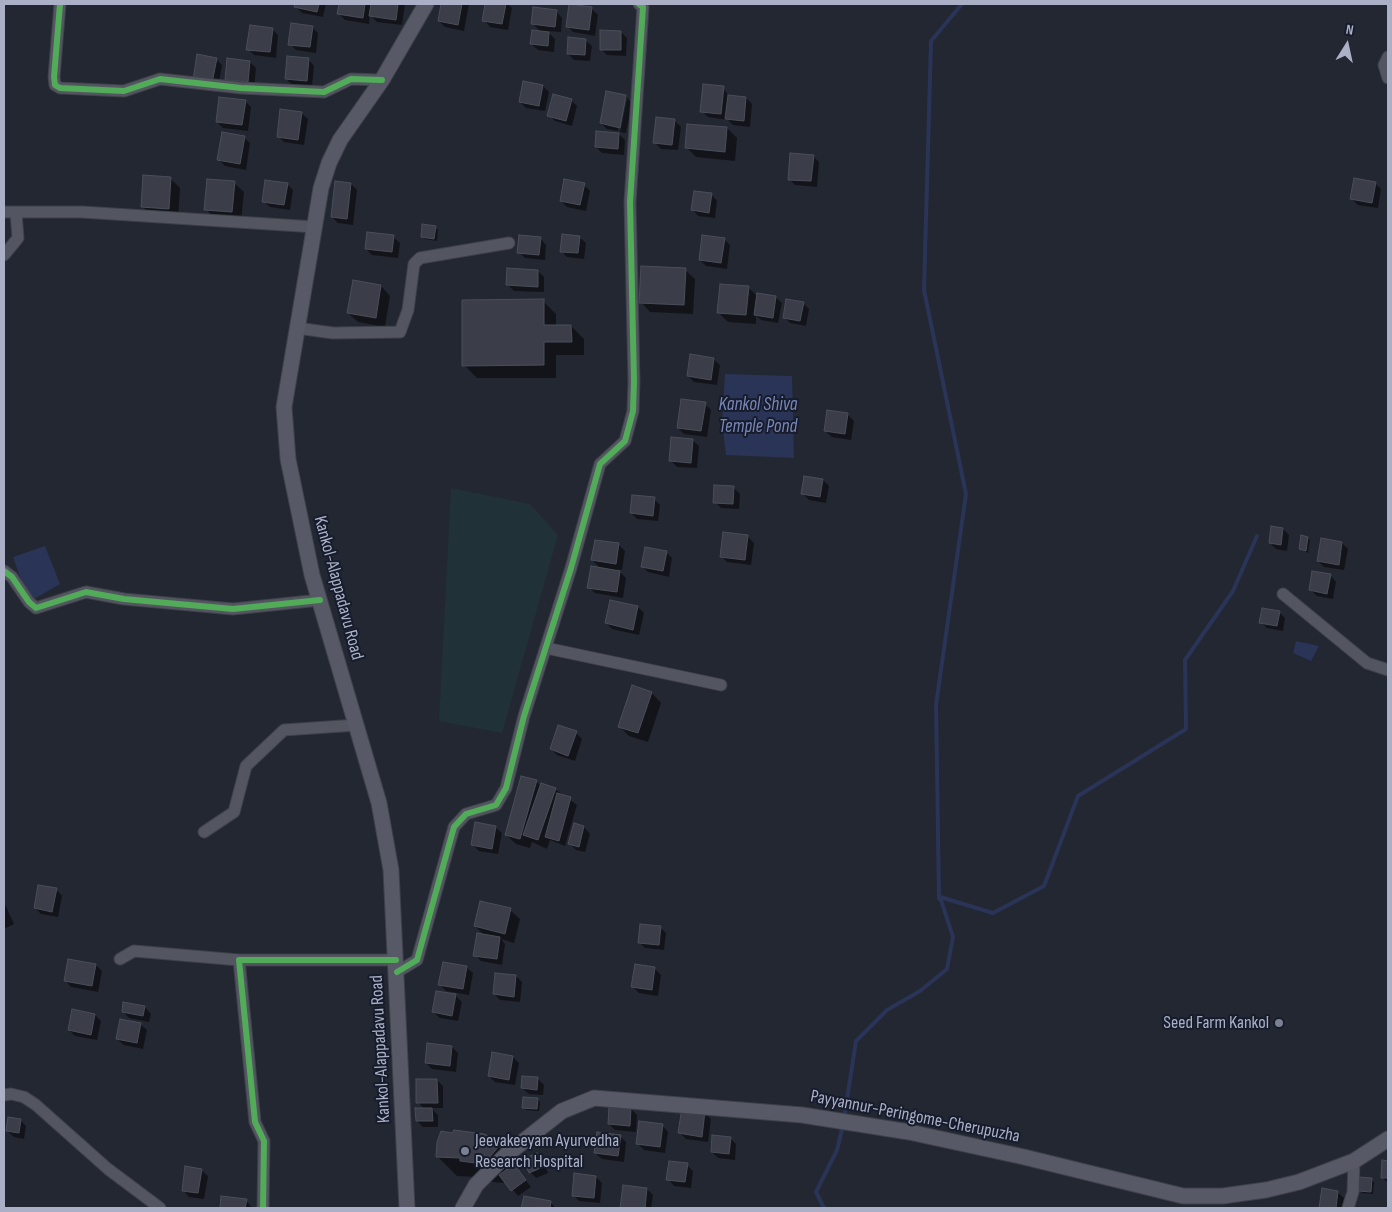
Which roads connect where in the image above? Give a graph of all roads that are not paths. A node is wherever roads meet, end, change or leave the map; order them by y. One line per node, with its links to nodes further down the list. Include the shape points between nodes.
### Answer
1 (60, 4): 6 (street, via 54,77 55,85 60,88 124,91 160,79 241,88 324,92 351,79)
2 (426, 4): 6 (main road, Kankol-Alappadavu Road)
3 (639, 4): 15 (street, via 643,8 630,202 633,411 625,441 600,464)
4 (1388, 57): 5 (street, via 1384,65)
5 (1388, 78)
6 (382, 80): 8 (main road, Kankol-Alappadavu Road, via 340,140 329,163)
7 (10, 212): 8 (street, via 82,212); 10 (street, via 18,238)
8 (314, 227): 11 (main road, Kankol-Alappadavu Road)
9 (509, 242): 11 (street, via 420,258 414,264 408,310 400,332 333,333)
10 (4, 255)
11 (297, 328): 14 (main road, Kankol-Alappadavu Road, via 284,407 288,459)
12 (4, 571): 14 (street, via 36,608 86,592 124,599 233,608)
13 (1283, 594): 16 (street, via 1367,663)
14 (320, 600): 18 (main road, Kankol-Alappadavu Road)
15 (546, 648): 17 (street); 22 (street, via 506,788 496,805 466,814 454,826 416,960)
16 (1388, 670)
17 (721, 685)
18 (357, 725): 19 (street, via 284,730 246,766 234,812); 22 (main road, Kankol-Alappadavu Road, via 380,803 391,870)
19 (204, 832)
20 (120, 959): 21 (street, via 134,952)
21 (239, 960): 22 (street); 27 (street, via 255,1122 264,1141)
22 (396, 966): 28 (main road, Kankol-Alappadavu Road)
23 (4, 1095): 26 (street, via 24,1097 36,1105 108,1169)
24 (1388, 1139): 25 (main road, Payyannur-Peringome-Cherupuzha)
25 (1354, 1161): 29 (main road, Payyannur-Peringome-Cherupuzha, via 1299,1182 1266,1190 1223,1196 1183,1196 909,1132 802,1115 594,1098 562,1111 506,1155 476,1185); 30 (street, via 1353,1192)
26 (160, 1208)
27 (263, 1208)
28 (407, 1208)
29 (463, 1208)
30 (1348, 1208)

